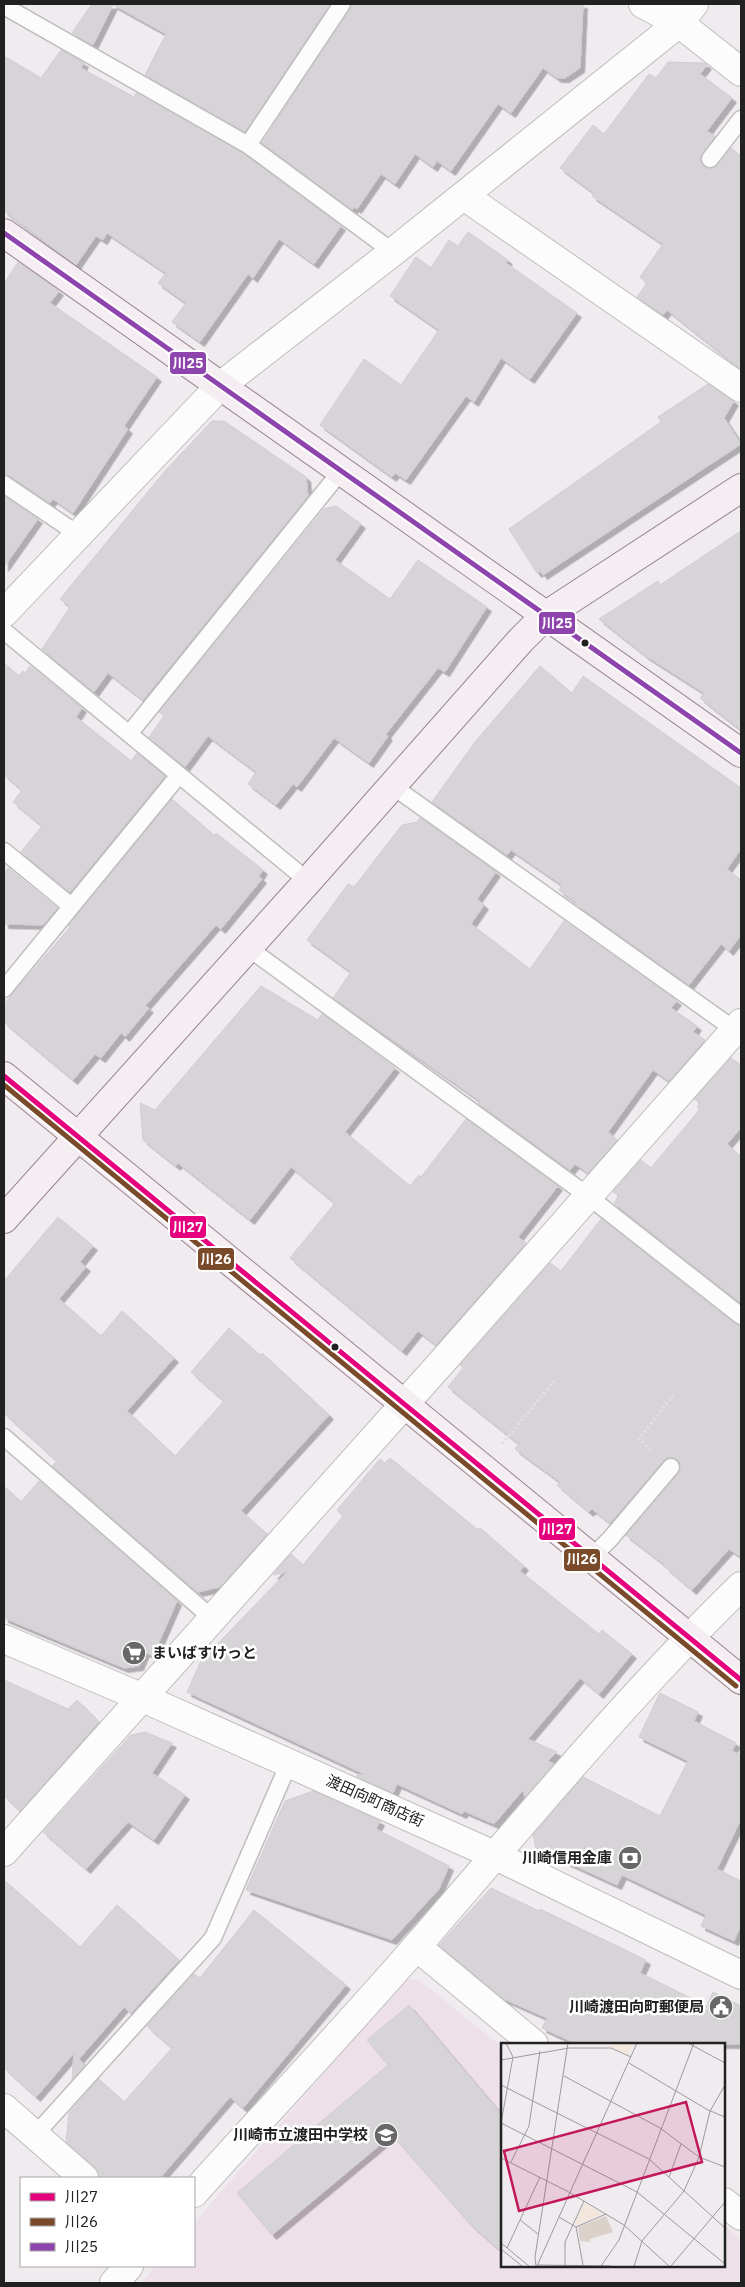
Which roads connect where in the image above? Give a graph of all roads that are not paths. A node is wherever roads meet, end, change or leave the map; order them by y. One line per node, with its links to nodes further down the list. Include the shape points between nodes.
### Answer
1 (342, 4): 7 (lane)
2 (643, 4): 4 (street)
3 (4, 6): 7 (lane)
4 (686, 14): 5 (street); 9 (street)
5 (741, 72)
6 (741, 119): 8 (lane)
7 (248, 145): 11 (lane)
8 (710, 159)
9 (464, 196): 11 (street); 13 (street)
10 (4, 233): 12 (street)
11 (393, 252): 12 (street)
12 (219, 386): 14 (street); 17 (street)
13 (741, 388)
14 (341, 471): 19 (street); 21 (lane)
15 (4, 484): 17 (lane)
16 (741, 488): 19 (street)
17 (79, 536): 18 (street)
18 (4, 613)
19 (545, 616): 22 (street); 24 (street)
20 (4, 631): 21 (lane)
21 (129, 734): 23 (lane)
22 (741, 753)
23 (179, 775): 26 (lane); 27 (lane)
24 (391, 785): 26 (street); 30 (lane)
25 (4, 851): 27 (lane)
26 (308, 881): 28 (street)
27 (72, 906): 29 (lane)
28 (248, 947): 32 (street); 33 (lane)
29 (4, 989)
30 (738, 1027): 33 (street)
31 (4, 1076): 32 (street)
32 (78, 1136): 34 (street); 36 (street)
33 (588, 1196): 35 (lane); 36 (street)
34 (4, 1219)
35 (741, 1316)
36 (405, 1404): 39 (street); 41 (street)
37 (4, 1437): 41 (lane)
38 (670, 1467): 39 (lane)
39 (592, 1557): 42 (street)
40 (741, 1586): 42 (street)
41 (213, 1619): 45 (street)
42 (690, 1637): 44 (street); 48 (street)
43 (4, 1639): 45 (street, 渡田向町商店街)
44 (741, 1680)
45 (143, 1698): 46 (street, 渡田向町商店街); 47 (street)
46 (289, 1762): 48 (street, 渡田向町商店街); 53 (lane, via 213,1938)
47 (4, 1852)
48 (494, 1855): 49 (street); 50 (street, 渡田向町商店街)
49 (416, 1947): 51 (street); 55 (street)
50 (741, 1975)
51 (533, 2043)
52 (4, 2108): 53 (street)
53 (36, 2135): 54 (street)
54 (83, 2177)
55 (195, 2192)
56 (725, 2203): 57 (street)
57 (741, 2216)
58 (128, 2267): 59 (street)
59 (114, 2283)

